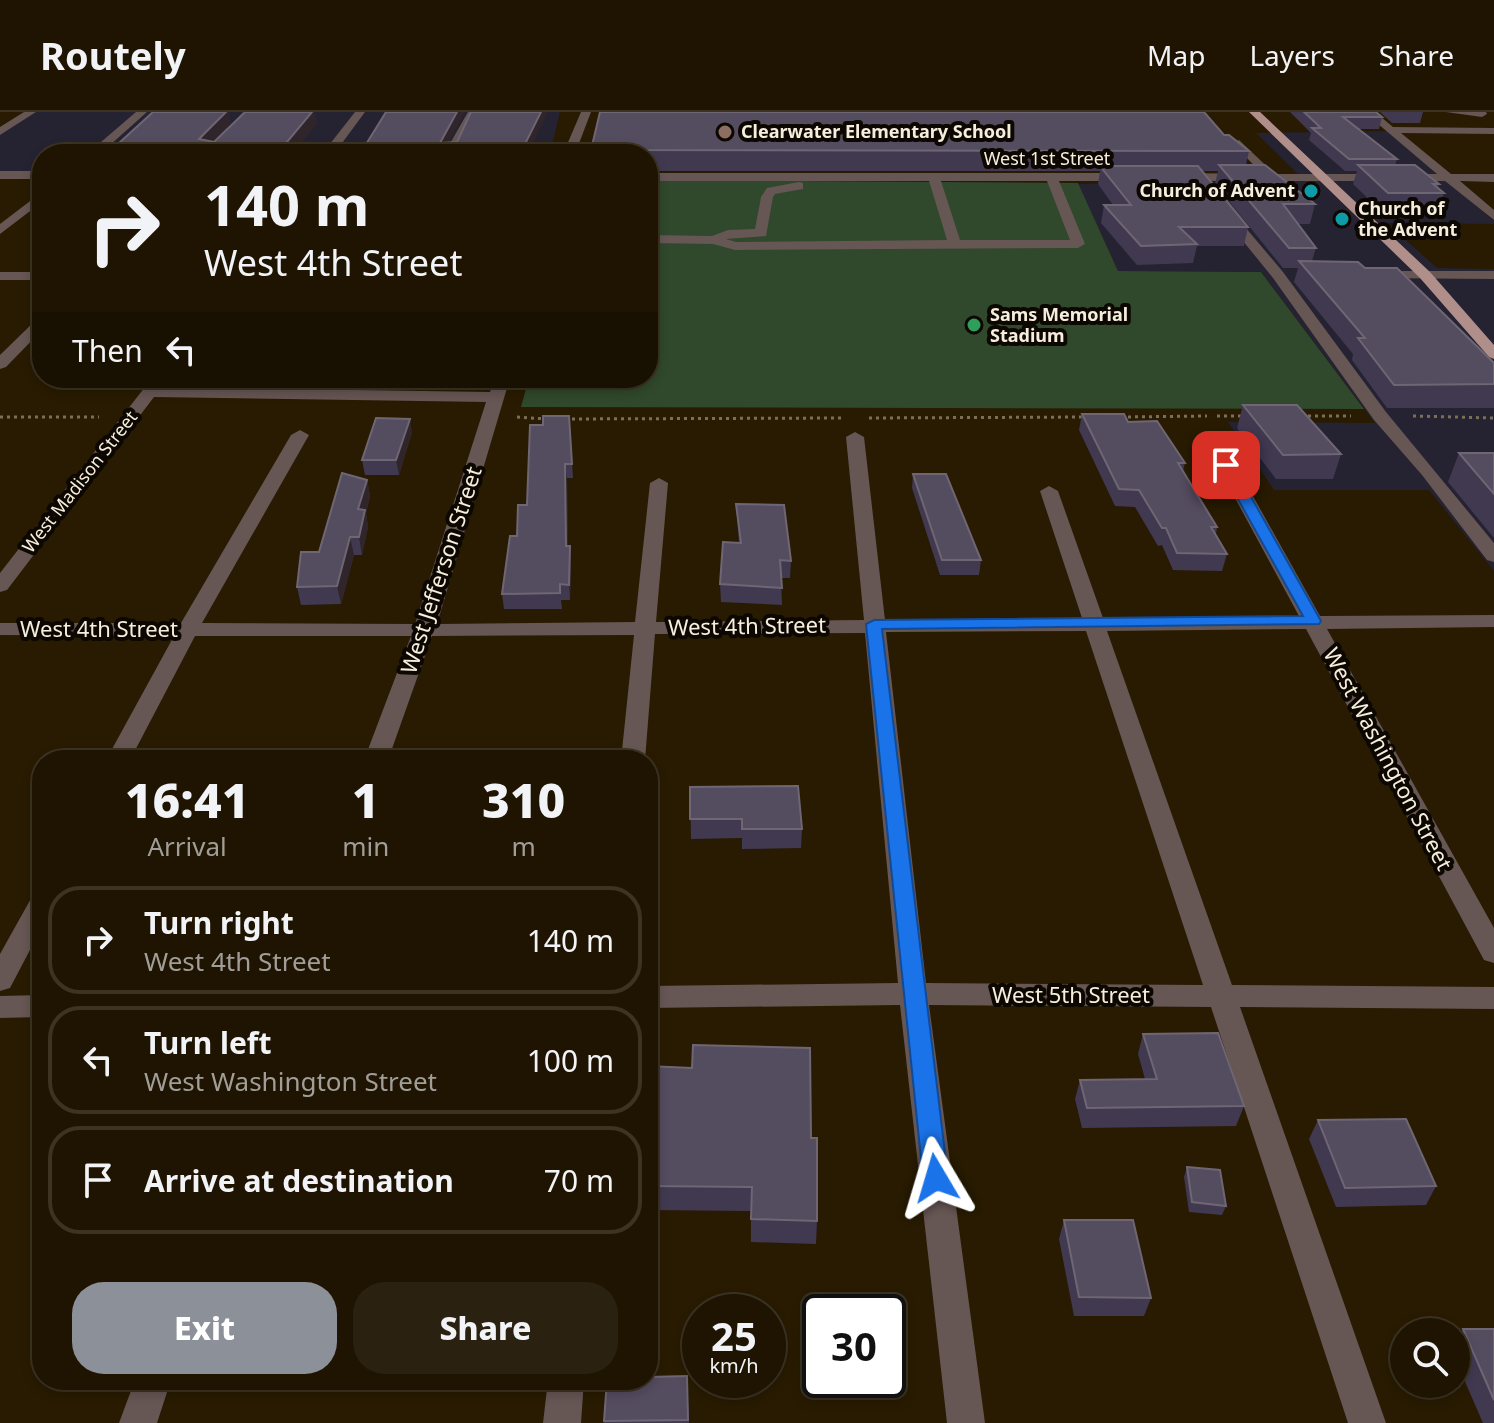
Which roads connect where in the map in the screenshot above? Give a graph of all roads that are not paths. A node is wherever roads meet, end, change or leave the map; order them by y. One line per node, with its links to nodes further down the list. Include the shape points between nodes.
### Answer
1 (31, 112): 13 (street)
2 (142, 112): 15 (street)
3 (360, 112): 16 (street)
4 (473, 112): 17 (street)
5 (586, 112): 18 (street)
6 (1254, 112): 26 (main road)
7 (1369, 112): 11 (street)
8 (1451, 112): 9 (street)
9 (1480, 113): 10 (street)
10 (1494, 123)
11 (1390, 130): 12 (street); 27 (street)
12 (1494, 131)
13 (0, 132)
14 (1239, 143): 25 (street)
15 (105, 144)
16 (336, 144)
17 (455, 144)
18 (573, 144)
19 (0, 175): 20 (street)
20 (32, 175)
21 (658, 177): 29 (street)
22 (1140, 177): 30 (street, West 1st Street)
23 (1155, 177): 24 (street)
24 (1199, 177): 25 (street); 55 (street, via 1285,275 1380,416)
25 (1273, 178): 26 (street)
26 (1325, 178): 27 (street); 38 (main road)
27 (1447, 178): 28 (street); 32 (street)
28 (1494, 178)
29 (936, 182): 30 (street, West 1st Street); 35 (street, via 786,186 767,197 761,233); 36 (street)
30 (1054, 182): 36 (street, via 1078,244)
31 (32, 204): 33 (street)
32 (1494, 216)
33 (0, 230)
34 (658, 239): 35 (street)
35 (714, 240): 36 (street, via 735,246)
36 (955, 244)
37 (1353, 275): 38 (street)
38 (1425, 275): 39 (street); 43 (main road)
39 (1494, 275)
40 (0, 276): 41 (street)
41 (32, 276)
42 (32, 332): 44 (street)
43 (1494, 354)
44 (0, 364)
45 (153, 388): 56 (street, West Madison Street)
46 (227, 388): 48 (street)
47 (424, 388): 48 (street)
48 (420, 396): 49 (street)
49 (496, 397): 64 (street, West Jefferson Street)
50 (853, 424): 60 (street)
51 (300, 435): 63 (street)
52 (1212, 439): 57 (street, West Washington Street)
53 (659, 483): 61 (street)
54 (1049, 491): 59 (street)
55 (1494, 556)
56 (0, 586)
57 (1313, 621): 58 (street, West 4th Street); 59 (street, West 4th Street); 69 (street, West Washington Street)
58 (1494, 621)
59 (1093, 623): 60 (street, West 4th Street); 73 (street)
60 (874, 624): 61 (street, West 4th Street); 71 (street)
61 (648, 627): 64 (street, West 4th Street); 67 (street)
62 (0, 629): 63 (street, West 4th Street)
63 (188, 629): 64 (street, West 4th Street); 65 (street)
64 (424, 630): 66 (street, West Jefferson Street)
65 (123, 750)
66 (380, 750)
67 (634, 750)
68 (32, 921): 70 (street)
69 (1494, 953)
70 (0, 980)
71 (913, 994): 72 (street, West 5th Street); 73 (street, West 5th Street); 81 (street)
72 (658, 997)
73 (1223, 997): 74 (street, West 5th Street); 82 (street)
74 (1494, 998)
75 (32, 1006): 76 (street)
76 (0, 1007)
77 (150, 1390): 79 (street)
78 (565, 1390): 80 (street)
79 (138, 1423)
80 (562, 1423)
81 (966, 1423)
82 (1367, 1423)

